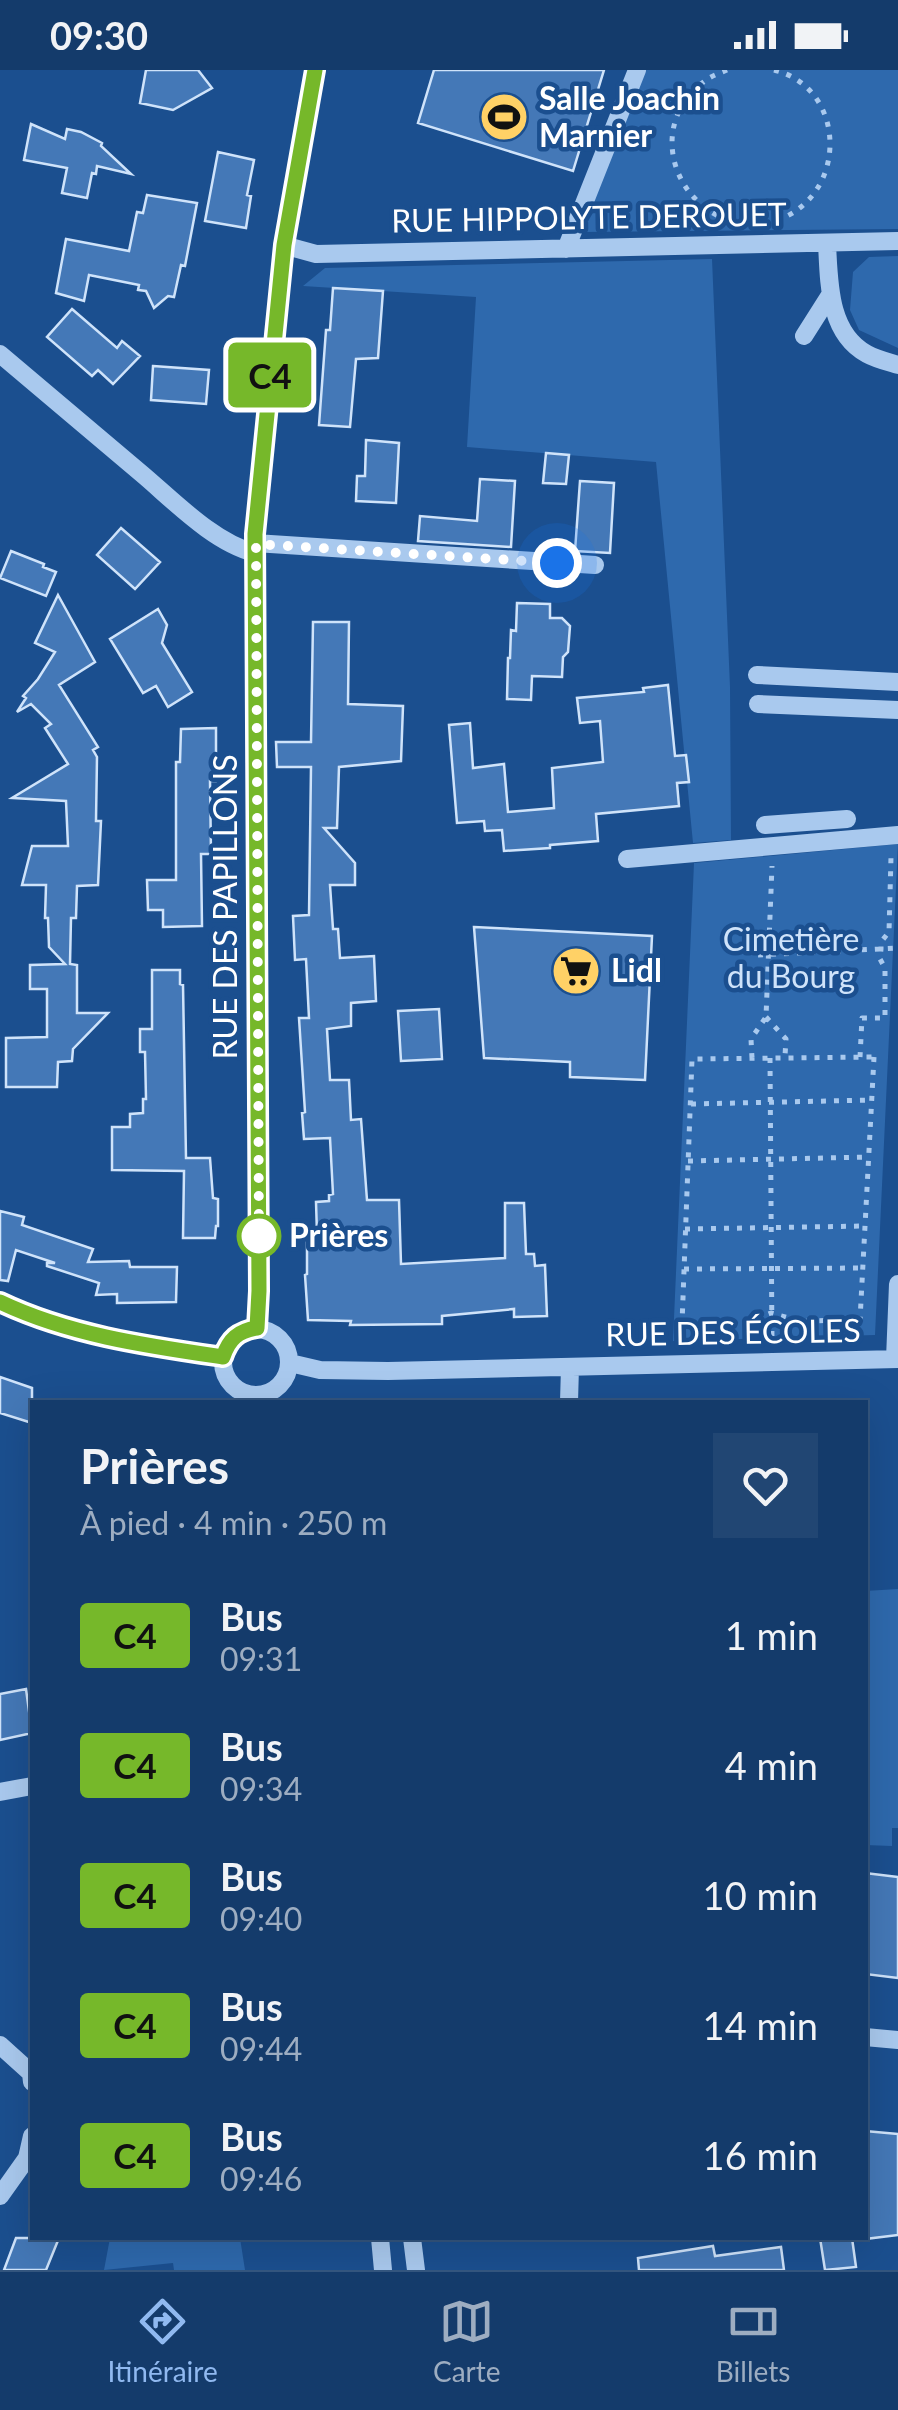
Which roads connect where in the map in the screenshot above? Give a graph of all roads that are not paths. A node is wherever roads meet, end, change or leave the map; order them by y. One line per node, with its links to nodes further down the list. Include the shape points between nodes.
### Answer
1 (314, 70): 5 (street, RUE DES PAPILLONS)
2 (637, 70): 6 (street)
3 (898, 242): 4 (street, RUE HIPPOLYTE DEROUET)
4 (827, 243): 6 (street, RUE HIPPOLYTE DEROUET); 7 (street)
5 (284, 245): 6 (street, RUE HIPPOLYTE DEROUET, via 316,254); 11 (street, RUE DES PAPILLONS)
6 (566, 249)
7 (830, 295): 8 (street); 10 (street, via 844,335 865,354)
8 (804, 336)
9 (0, 354): 11 (street, via 228,543)
10 (898, 366)
11 (255, 548): 12 (street); 23 (street, RUE DES PAPILLONS)
12 (594, 565)
13 (757, 675): 14 (street)
14 (898, 682)
15 (758, 704): 16 (street)
16 (898, 710)
17 (847, 819): 18 (street)
18 (765, 825)
19 (898, 835): 20 (street)
20 (627, 859)
21 (898, 1284): 25 (street)
22 (0, 1302): 24 (street, via 90,1334)
23 (257, 1328): 24 (street, via 234,1336); 26 (street, via 284,1343)
24 (223, 1357): 28 (street, via 230,1383)
25 (896, 1359): 27 (street, RUE DES ÉCOLES)
26 (290, 1363): 27 (street, RUE DES ÉCOLES, via 354,1371); 28 (street, via 282,1383)
27 (570, 1367): 29 (street, RUE DES ÉCOLES)
28 (255, 1399)
29 (569, 1400)
30 (30, 1786): 31 (street)
31 (0, 1792)
32 (868, 2037): 33 (street)
33 (898, 2040)
34 (0, 2045): 35 (street)
35 (30, 2073)
36 (30, 2145): 37 (street)
37 (0, 2196)
38 (380, 2240): 40 (street)
39 (412, 2240): 41 (street)
40 (384, 2270)
41 (416, 2270)

